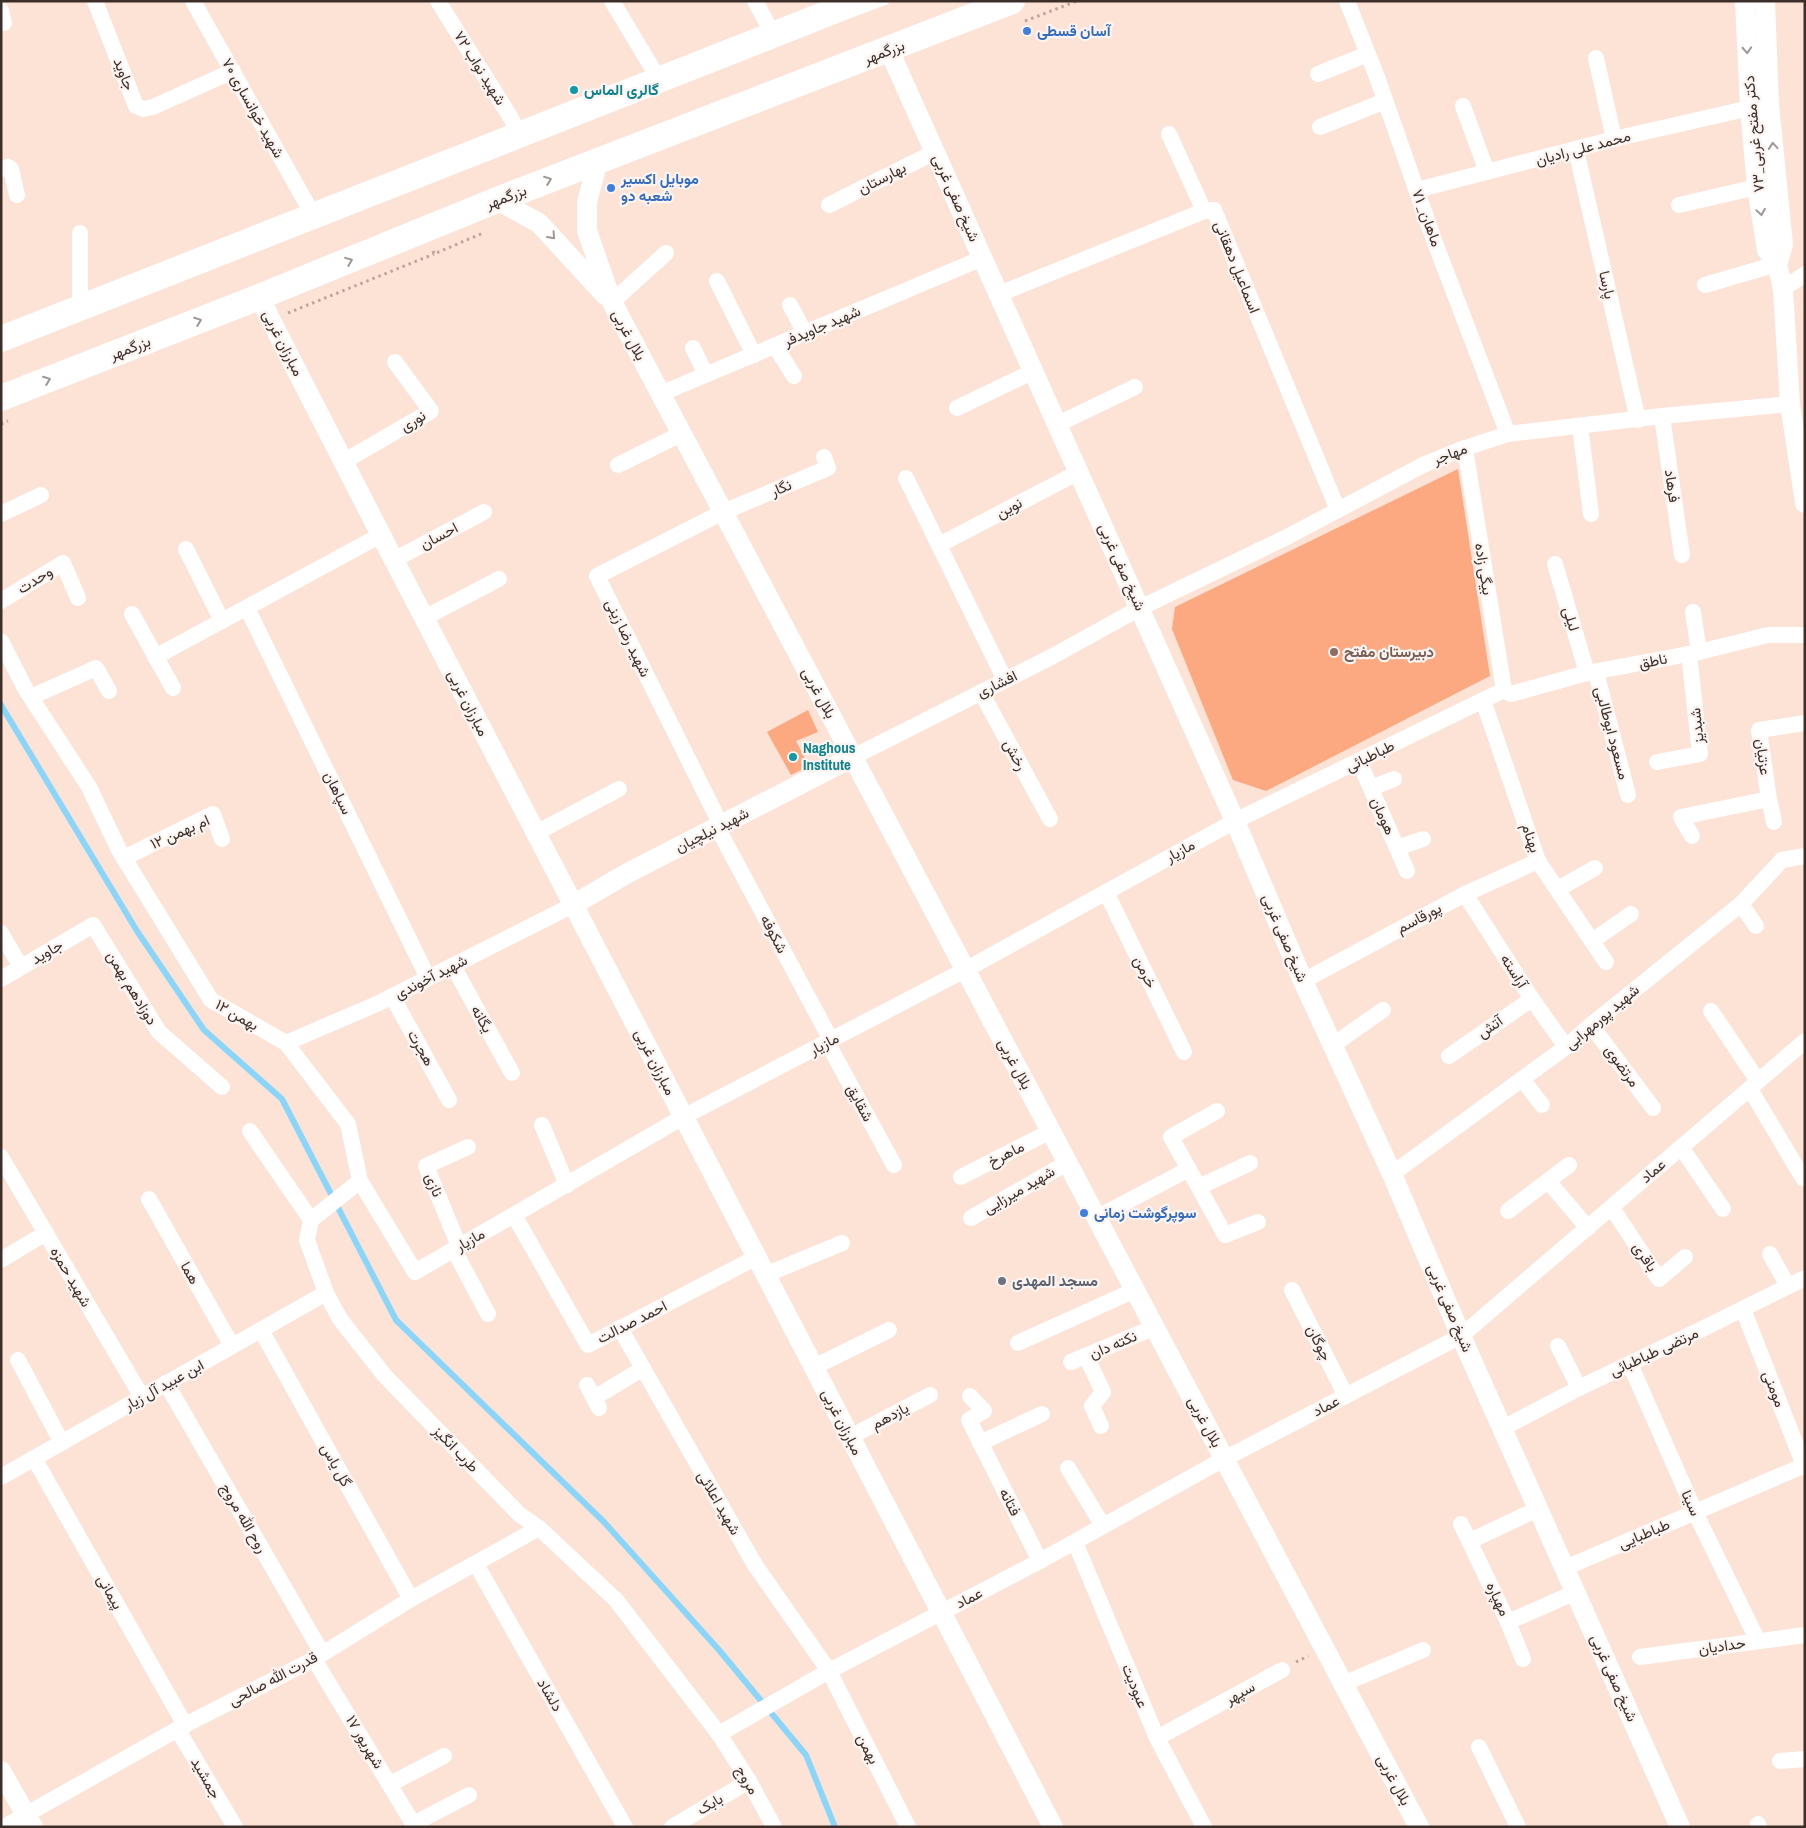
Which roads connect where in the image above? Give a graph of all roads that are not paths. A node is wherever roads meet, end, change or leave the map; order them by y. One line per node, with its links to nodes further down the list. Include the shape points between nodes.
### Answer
1 (95, 1): 17 (street, جاوید, via 136,106 143,109 153,107)
2 (193, 1): 17 (street, شهید خوانساری ۷۰)
3 (438, 1): 25 (street, شهید نواب ۷۲)
4 (612, 1): 19 (street)
5 (755, 1): 13 (street)
6 (885, 1): 11 (lane)
7 (1012, 1): 14 (main road, بزرگمهر)
8 (1347, 1): 15 (street, ۷۱ _ماهان)
9 (1745, 1): 22 (street, ۷۳_دکتر مفتح غربی, one-way to 22)
10 (1765, 1): 22 (street, ۷۳_دکتر مفتح غربی)
11 (858, 6): 13 (main road)
12 (803, 32): 13 (lane)
13 (766, 42): 19 (main road)
14 (889, 50): 28 (street, شیخ صفی غربی); 29 (main road, بزرگمهر)
15 (1368, 54): 18 (street); 20 (street, ۷۱ _ماهان)
16 (1596, 58): 26 (street)
17 (233, 71): 39 (street, شهید خوانساری ۷۰)
18 (1318, 74)
19 (660, 81): 25 (main road)
20 (1385, 101): 23 (street); 33 (street, ۷۱ _ماهان)
21 (1463, 106): 31 (street)
22 (1760, 106): 26 (street, محمد علی رادیان); 32 (street, ۷۳_دکتر مفتح غربی)
23 (1320, 127)
24 (1169, 134): 38 (street)
25 (520, 136): 39 (main road)
26 (1614, 139): 27 (street, محمد علی رادیان)
27 (1576, 150): 31 (street, محمد علی رادیان); 68 (street, پارسا)
28 (935, 152): 36 (street, بهارستان); 42 (street, شیخ صفی غربی)
29 (598, 162): 35 (main road, بزرگمهر, one-way to 29); 50 (street, via 587,202 587,231)
30 (1, 169): 34 (street, via 11,169)
31 (1487, 172): 33 (street, محمد علی رادیان)
32 (1766, 185): 37 (street); 43 (street, ۷۳_دکتر مفتح غربی, via 1783,245)
33 (1417, 190): 72 (street, ۷۱ _ماهان)
34 (17, 195)
35 (497, 200): 49 (main road, بزرگمهر, one-way to 35); 50 (street, one-way to 50, via 539,223)
36 (829, 205)
37 (1679, 205)
38 (1204, 211): 48 (street, اسماعیل دهقانی); 81 (street, اسماعیل دهقانی, via 1214,210)
39 (313, 215): 52 (main road)
40 (80, 233): 52 (street)
41 (666, 253): 50 (street)
42 (983, 258): 48 (street, شیخ صفی غربی); 53 (street, شهید جاویدفر)
43 (1777, 264): 46 (street); 47 (street, ۷۳_دکتر مفتح غربی)
44 (1805, 274): 47 (street)
45 (717, 281): 57 (street)
46 (1705, 285)
47 (1783, 289): 65 (street, ۷۳_دکتر مفتح غربی)
48 (999, 294): 59 (street, شیخ صفی غربی)
49 (260, 297): 64 (main road, بزرگمهر, one-way to 49); 75 (street, مبارزان غربی)
50 (612, 302): 63 (street, بلال غربی)
51 (790, 305): 53 (street)
52 (80, 307): 54 (main road)
53 (805, 333): 55 (street, شهید جاویدفر)
54 (1, 339)
55 (776, 346): 57 (street, شهید جاویدفر); 61 (street)
56 (692, 348): 60 (street)
57 (754, 355): 60 (street, شهید جاویدفر)
58 (394, 362): 75 (street, نوری, via 431,411)
59 (1034, 371): 66 (street); 69 (street, شیخ صفی غربی)
60 (706, 375): 63 (street, شهید جاویدفر)
61 (794, 376)
62 (1135, 387): 69 (street)
63 (660, 394): 71 (street, بلال غربی)
64 (1, 398)
65 (1790, 404): 67 (street, مهاجر); 80 (street, ۷۳_دکتر مفتح غربی)
66 (957, 408)
67 (1662, 416): 68 (street, مهاجر); 89 (street, فرهاد)
68 (1638, 420): 70 (street, مهاجر)
69 (1058, 424): 77 (street, شیخ صفی غربی)
70 (1580, 426): 72 (street, مهاجر); 85 (street)
71 (681, 434): 76 (street); 83 (street, بلال غربی)
72 (1508, 434): 73 (street, مهاجر)
73 (1465, 448): 81 (street, مهاجر, via 1423,464); 108 (street, بیگی زاده)
74 (824, 457): 83 (street, نگار, via 828,468)
75 (343, 462): 86 (street, مبارزان غربی)
76 (618, 465)
77 (1079, 472): 87 (street, نوین); 96 (street, شیخ صفی غربی)
78 (906, 478): 87 (street)
79 (41, 495): 84 (street)
80 (1805, 503)
81 (1338, 510): 96 (street, مهاجر)
82 (484, 512): 90 (street, احسان)
83 (723, 512): 114 (street, بلال غربی); 125 (street, شهید رضا زینی, via 598,576)
84 (1, 514)
85 (1591, 514)
86 (381, 535): 90 (street, مبارزان غربی); 95 (street)
87 (939, 545): 106 (street)
88 (186, 549): 100 (street)
89 (1682, 555)
90 (394, 560): 99 (street, مبارزان غربی)
91 (1555, 564): 105 (street, لیلی)
92 (499, 580): 99 (street)
93 (78, 598): 94 (street, وحدت, via 63,563)
94 (1, 601)
95 (247, 608): 100 (street); 150 (street, سپاهان)
96 (1140, 608): 106 (street, افشاری); 123 (street, شیخ صفی غربی)
97 (1692, 612): 103 (street)
98 (132, 614): 104 (street)
99 (424, 618): 126 (street, مبارزان غربی)
100 (222, 621): 104 (street)
101 (1805, 635): 103 (street, ناطق, via 1768,635)
102 (1, 641): 111 (street, ۱۲ بهمن)
103 (1694, 653): 105 (street, ناطق); 116 (street, شبدیز, via 1700,754)
104 (155, 657): 107 (street)
105 (1591, 673): 108 (street, ناطق, via 1511,694); 120 (street, مسعود ابوطالبی)
106 (1004, 680): 110 (street, افشاری)
107 (173, 688)
108 (1504, 690): 112 (street, طباطبائی)
109 (109, 691): 111 (street, via 96,668)
110 (981, 692): 114 (street, افشاری); 122 (street, رخش)
111 (31, 698): 132 (street, ۱۲ بهمن, via 89,787)
112 (1483, 700): 115 (street, طباطبائی); 133 (street, بهنام)
113 (1805, 723): 121 (street, عزتیان, via 1759,730)
114 (852, 757): 125 (street, شهید نیلچیان); 149 (street, بلال غربی)
115 (1359, 761): 118 (street, هومان); 123 (street, طباطبائی)
116 (1657, 762)
117 (1394, 779): 118 (street)
118 (1371, 788): 130 (street, هومان)
119 (618, 789): 126 (street)
120 (1628, 795)
121 (1769, 799): 124 (street, عزتیان); 127 (street, via 1680,816)
122 (1050, 819)
123 (1236, 821): 137 (street, مازیار); 152 (street, شیخ صفی غربی)
124 (1774, 822)
125 (719, 826): 140 (street, شهید نیلچیان); 158 (street, شکوفه)
126 (536, 833): 140 (street, مبارزان غربی)
127 (1692, 836)
128 (222, 839): 132 (street, ۱۲ ام بهمن, via 213,814)
129 (1423, 839): 130 (street)
130 (1397, 848): 135 (street, هومان)
131 (1805, 856): 139 (street, شهید پورمهرابی, via 1782,860)
132 (124, 858): 160 (street, ۱۲ بهمن, via 211,1000)
133 (1538, 861): 136 (street, بهنام); 138 (street, پورقاسم)
134 (1595, 868): 136 (street)
135 (1408, 871)
136 (1558, 889): 145 (street, بهنام)
137 (1106, 892): 149 (street, مازیار); 163 (street, خرمن)
138 (1465, 894): 152 (street, پورقاسم); 154 (street, آراسته)
139 (1740, 904): 143 (street); 157 (street, شهید پورمهرابی)
140 (573, 905): 147 (street, شهید آخوندی); 173 (street, مبارزان غربی)
141 (1631, 914): 145 (street)
142 (94, 925): 148 (street, جاوید); 168 (street, دوزادهم بهمن, via 159,1032)
143 (1756, 926)
144 (1, 933): 148 (street)
145 (1592, 941): 146 (street, بهنام)
146 (1606, 962)
147 (453, 966): 150 (street, شهید آخوندی); 165 (street, یگانه)
148 (21, 967): 151 (street, جاوید)
149 (965, 970): 158 (street, مازیار); 176 (street, بلال غربی)
150 (428, 978): 153 (street, شهید آخوندی)
151 (1, 979)
152 (1303, 981): 161 (street, شیخ صفی غربی)
153 (392, 996): 160 (street, شهید آخوندی); 169 (street, هجرت)
154 (1532, 999): 162 (street, آراسته); 164 (street, آتش)
155 (1383, 1010): 161 (street)
156 (1711, 1012): 167 (street)
157 (1592, 1025): 162 (street, شهید پورمهرابی); 171 (street, مرتضوی)
158 (829, 1041): 173 (street, مازیار); 182 (street, شقایق)
159 (1805, 1041): 167 (street, عماد)
160 (286, 1043): 188 (street, ۱۲ بهمن, via 348,1124)
161 (1333, 1045): 185 (street, شیخ صفی غربی)
162 (1566, 1047): 166 (street, شهید پورمهرابی)
163 (1184, 1052)
164 (1449, 1056)
165 (512, 1073)
166 (1523, 1080): 170 (street); 185 (street, شهید پورمهرابی)
167 (1754, 1085): 178 (street, عماد); 187 (street)
168 (222, 1087)
169 (449, 1100)
170 (1542, 1105)
171 (1653, 1108)
172 (1216, 1112): 184 (street, via 1172,1137)
173 (684, 1117): 190 (street, مازیار); 208 (street, مبارزان غربی)
174 (542, 1125): 190 (street)
175 (250, 1131): 199 (street)
176 (1051, 1131): 181 (street, بلال غربی); 186 (street, ماهرخ)
177 (468, 1147): 204 (street, نازی, via 426,1166)
178 (1681, 1147): 193 (street, عماد); 194 (street)
179 (1, 1157): 202 (street, شهید حمزه)
180 (1250, 1162): 191 (street)
181 (1068, 1163): 197 (street, شهید میرزایی); 198 (street, بلال غربی)
182 (894, 1165)
183 (1569, 1165): 189 (street)
184 (1189, 1169): 191 (street); 198 (street)
185 (1392, 1174): 221 (street, شیخ صفی غربی)
186 (961, 1177)
187 (1803, 1178)
188 (360, 1180): 199 (street); 209 (street, ۱۲ بهمن)
189 (1548, 1181): 195 (street); 201 (street)
190 (566, 1185): 196 (street, مازیار)
191 (1199, 1187): 200 (street, via 1225,1235)
192 (149, 1199): 223 (street, هما)
193 (1612, 1208): 201 (street, عماد); 206 (street, باقری, via 1660,1279)
194 (1723, 1209)
195 (1508, 1211)
196 (514, 1215): 204 (street, مازیار); 218 (street, احمد صدالت, via 588,1345)
197 (970, 1218)
198 (1096, 1218): 212 (street, بلال غربی)
199 (311, 1220): 214 (street, طرب انگیز, via 307,1240)
200 (1258, 1222)
201 (1588, 1228): 221 (street, عماد)
202 (46, 1233): 207 (street); 234 (street, شهید حمزه)
203 (842, 1243): 208 (street, احمد صدالت)
204 (457, 1248): 209 (street, مازیار); 216 (street)
205 (1770, 1254): 211 (street)
206 (1685, 1257)
207 (1, 1260)
208 (761, 1266): 218 (street, احمد صدالت); 227 (street, مبارزان غربی)
209 (415, 1272)
210 (1805, 1278): 211 (street, مرتضی طباطبائی)
211 (1788, 1286): 215 (street, مرتضی طباطبائی)
212 (1135, 1290): 217 (street, بلال غربی); 222 (street)
213 (1292, 1290): 233 (street, چوگان)
214 (326, 1293): 219 (street, ابن عبید آل زیار); 251 (street, طرب انگیز, via 340,1319 385,1376 520,1514)
215 (1743, 1309): 226 (street, مرتضی طباطبائی); 244 (street, مومنی)
216 (488, 1314)
217 (1155, 1327): 237 (street, نکته دان, via 1079,1359 1103,1392 1092,1406); 243 (street, بلال غربی)
218 (620, 1328): 228 (street, شهید اعلائی)
219 (261, 1330): 223 (street, ابن عبید آل زیار); 258 (street, گل یاس)
220 (889, 1330): 227 (street)
221 (1461, 1336): 233 (street, عماد); 238 (street, شیخ صفی غربی)
222 (1018, 1343)
223 (232, 1346): 229 (street, ابن عبید آل زیار)
224 (1558, 1346): 230 (street)
225 (18, 1360): 240 (street)
226 (1630, 1364): 230 (street, مرتضی طباطبائی); 248 (street, سینا)
227 (814, 1367): 239 (street, مبارزان غربی)
228 (642, 1369): 235 (street); 268 (street, شهید اعلائی, via 755,1564)
229 (166, 1384): 234 (street, ابن عبید آل زیار); 264 (street, روح الله مروج)
230 (1579, 1388): 238 (street, مرتضی طباطبائی)
231 (930, 1395): 239 (street, یازدهم)
232 (970, 1396): 241 (street, فتانه, via 984,1411 969,1420)
233 (1346, 1396): 243 (street, عماد)
234 (142, 1397): 240 (street, ابن عبید آل زیار)
235 (593, 1397)
236 (1042, 1414): 241 (street)
237 (1101, 1426)
238 (1504, 1428): 247 (street, شیخ صفی غربی)
239 (850, 1437): 259 (street, مبارزان غربی)
240 (62, 1443): 242 (street, ابن عبید آل زیار)
241 (980, 1443): 254 (street, فتانه)
242 (34, 1458): 246 (street, ابن عبید آل زیار); 270 (street, پیمانی)
243 (1224, 1459): 250 (street, عماد); 269 (street, بلال غربی)
244 (1804, 1466): 248 (street, طباطبایی)
245 (1068, 1468): 250 (street)
246 (1, 1477)
247 (1538, 1509): 252 (street); 256 (street, شیخ صفی غربی)
248 (1695, 1512): 256 (street, طباطبایی); 262 (street, سینا)
249 (1461, 1524): 252 (street, مهپاره)
250 (1103, 1526): 253 (street, عماد)
251 (539, 1528): 255 (street, قدرت الله صالحی); 271 (street, طرب انگیز, via 616,1600)
252 (1470, 1541): 260 (street, مهپاره)
253 (1075, 1542): 254 (street, عماد); 272 (street, عبودیت)
254 (1040, 1561): 259 (street, عماد)
255 (476, 1564): 258 (street, قدرت الله صالحی); 285 (street, دلشاد)
256 (1565, 1568): 257 (street, شیخ صفی غربی)
257 (1576, 1592): 260 (street); 293 (street, شیخ صفی غربی)
258 (411, 1599): 264 (street, قدرت الله صالحی)
259 (941, 1613): 268 (street, عماد); 289 (street, مبارزان غربی)
260 (1508, 1622): 266 (street, مهپاره)
261 (1805, 1635): 262 (street, حدادیان)
262 (1758, 1641): 265 (street, حدادیان)
263 (1423, 1650): 269 (street)
264 (318, 1656): 270 (street, قدرت الله صالحی); 279 (street, ۱۷ شهریور)
265 (1640, 1657)
266 (1523, 1659)
267 (1282, 1670): 272 (street, سپهر)
268 (829, 1671): 271 (street, عماد); 288 (street, بهمن)
269 (1344, 1684): 291 (street, بلال غربی)
270 (182, 1728): 281 (street, قدرت الله صالحی); 284 (street, جمشید)
271 (719, 1734): 278 (street, مروج)
272 (1157, 1738): 290 (street, عبودیت)
273 (1479, 1747): 292 (street)
274 (444, 1756): 279 (street)
275 (1805, 1759): 276 (street)
276 (1780, 1761)
277 (1, 1771): 281 (street)
278 (748, 1781): 286 (street, بابک); 287 (street, مروج)
279 (390, 1784): 282 (street, ۱۷ شهریور)
280 (469, 1794): 282 (street)
281 (29, 1820): 283 (street, قدرت الله صالحی)
282 (414, 1825)
283 (4, 1827)
284 (235, 1827)
285 (625, 1827)
286 (672, 1827)
287 (774, 1827)
288 (908, 1827)
289 (1053, 1827)
290 (1204, 1827)
291 (1419, 1827)
292 (1518, 1827)
293 (1680, 1827)

